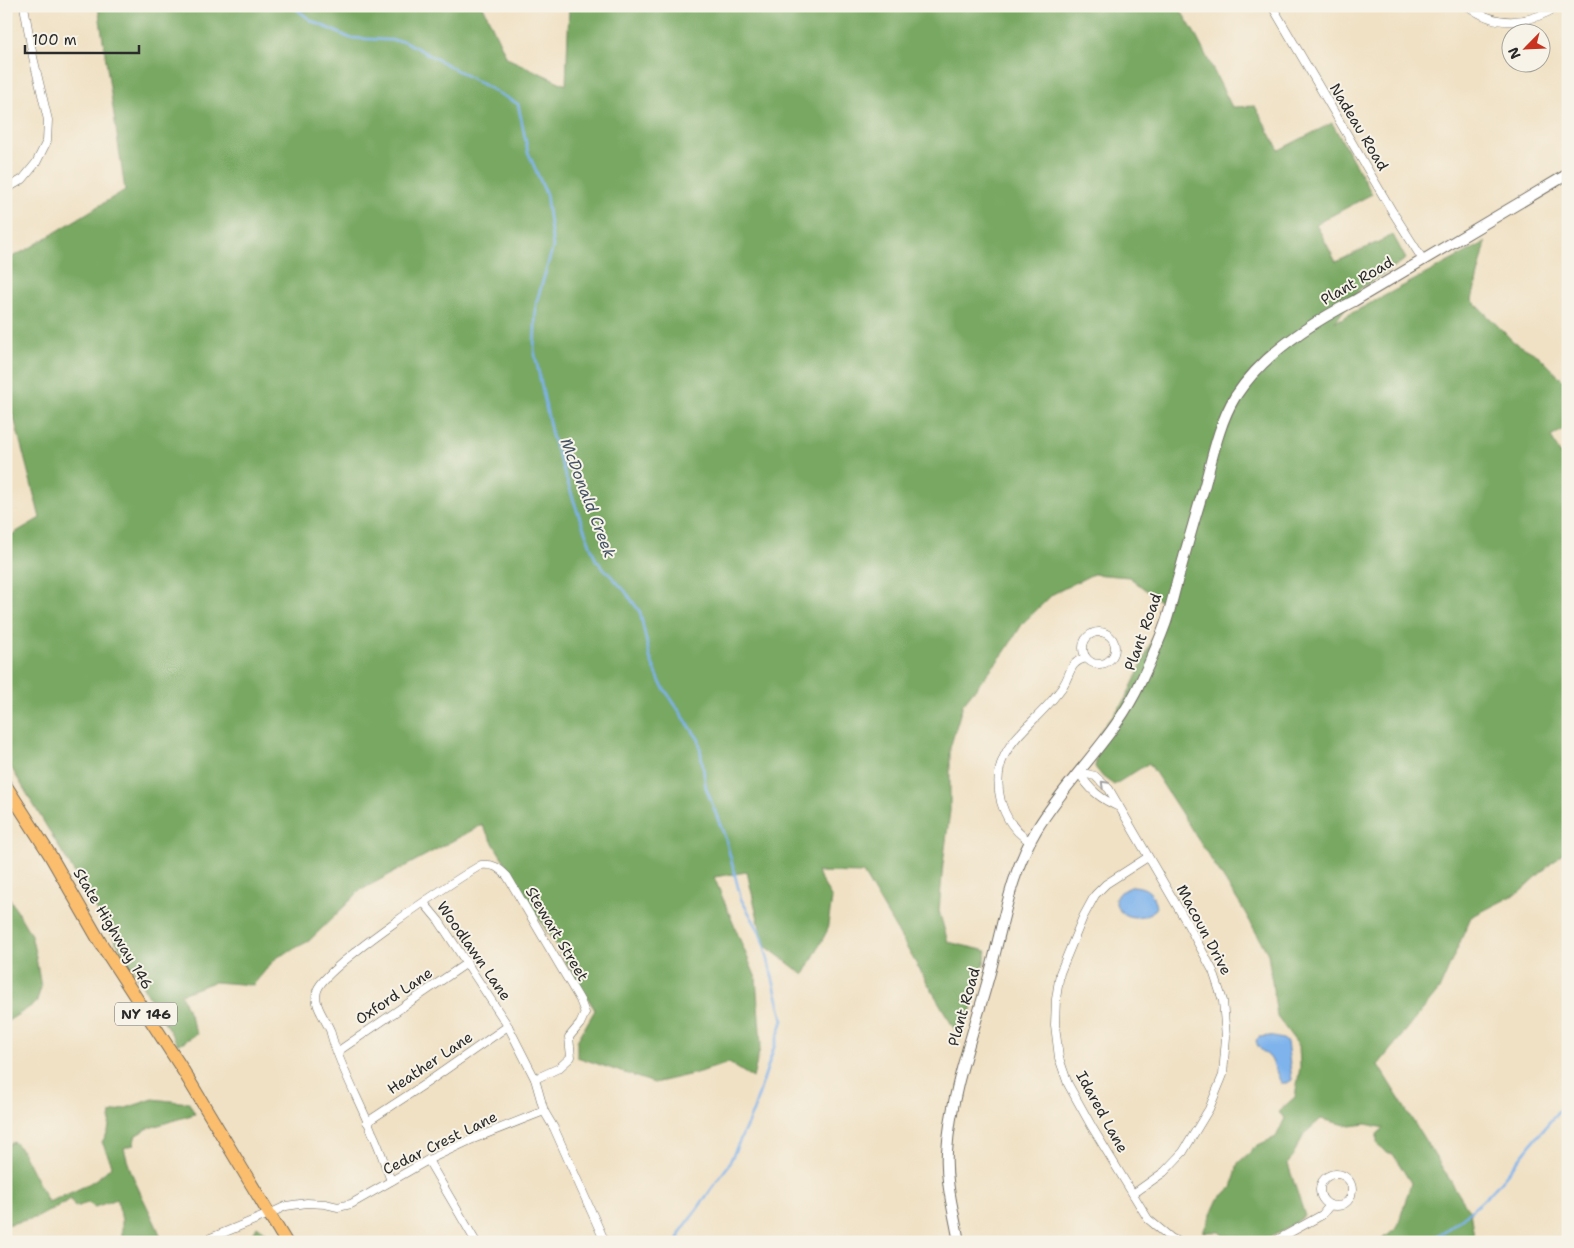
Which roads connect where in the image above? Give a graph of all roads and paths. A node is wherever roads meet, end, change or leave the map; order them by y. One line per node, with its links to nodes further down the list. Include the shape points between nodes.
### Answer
1 (24, 6): 6 (street, via 48,120 47,141 24,179)
2 (1272, 6): 7 (street, Nadeau Road)
3 (1468, 6): 4 (street, via 1491,18 1519,22)
4 (1559, 6)
5 (1568, 174): 7 (street, Plant Road)
6 (6, 189)
7 (1423, 260): 9 (street, Plant Road, via 1326,316 1293,339 1259,366 1234,399 1220,434 1166,621 1140,684)
8 (1086, 658): 8 (street, via 1082,647 1086,637 1102,631 1111,637 1116,647 1109,661 1094,664); 12 (street, via 1074,664 1063,686 1017,736 1002,758 999,791 1003,808 1016,830)
9 (1079, 772): 11 (street, Macoun Drive, via 1086,784); 11 (street, Macoun Drive, one-way to 9, via 1109,789 1095,776); 12 (street, Plant Road)
10 (6, 786): 25 (main road, State Highway 146 / NY 146)
11 (1119, 808): 13 (street, Macoun Drive)
12 (1031, 842): 30 (street, Plant Road, via 1019,865 1006,905 949,1127 949,1188)
13 (1148, 857): 23 (street, Macoun Drive, via 1213,971 1223,1001 1226,1037 1223,1075 1209,1109 1183,1152 1164,1172); 23 (street, Idared Lane, via 1106,884 1095,896 1060,973 1056,999 1059,1058 1068,1084)
14 (424, 903): 15 (street, Woodlawn Lane); 17 (street, Woodlawn Lane, via 364,945 335,969 318,989 316,1000); 18 (street, Stewart Street, via 481,865 497,866 507,876 580,1000 585,1014 569,1037 571,1057 559,1068)
15 (467, 963): 16 (street, Woodlawn Lane); 17 (street, Oxford Lane)
16 (508, 1026): 18 (street, Woodlawn Lane); 20 (street, Heather Lane)
17 (337, 1052): 20 (street, Woodlawn Lane)
18 (535, 1079): 19 (street, Woodlawn Lane)
19 (544, 1111): 21 (street, Cedar Crest Lane, via 473,1138); 29 (street)
20 (367, 1122): 22 (street, Woodlawn Lane)
21 (428, 1160): 22 (street, Cedar Crest Lane); 28 (street)
22 (391, 1181): 25 (street, Cedar Crest Lane, via 351,1204 338,1207 300,1204)
23 (1133, 1194): 31 (street, Idared Lane, via 1148,1219)
24 (1330, 1205): 24 (street, via 1340,1206 1349,1199 1352,1189 1338,1174 1328,1176 1321,1184 1322,1198); 32 (street, via 1322,1215)
25 (269, 1214): 26 (street, Cedar Crest Lane); 27 (main road, State Highway 146 / NY 146)
26 (201, 1242)
27 (286, 1242)
28 (476, 1242)
29 (605, 1242)
30 (959, 1242)
31 (1179, 1242)
32 (1274, 1242)

